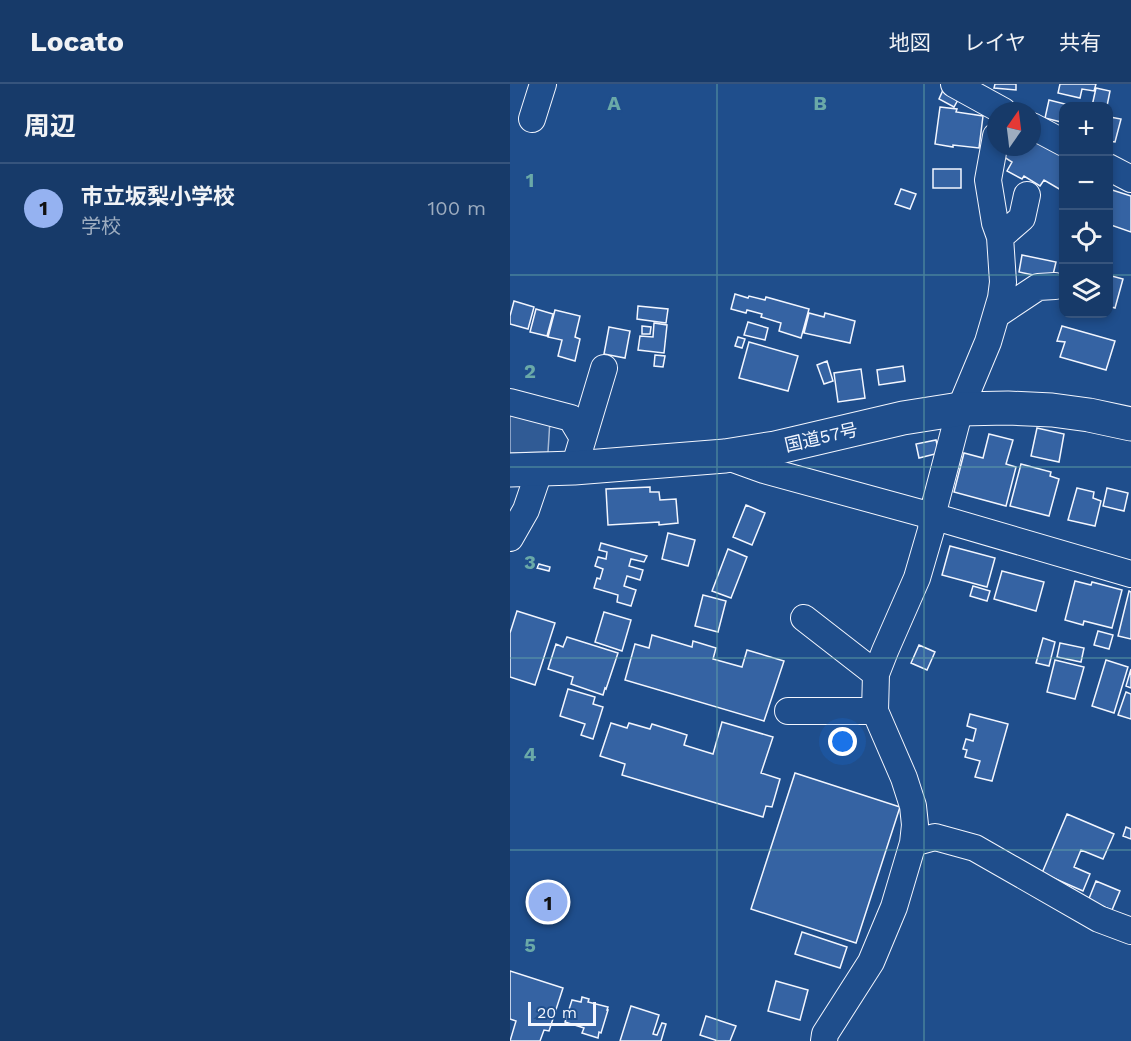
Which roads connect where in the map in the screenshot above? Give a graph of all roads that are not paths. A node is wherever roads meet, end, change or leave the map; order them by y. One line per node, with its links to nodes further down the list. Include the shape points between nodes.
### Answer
1 (543, 84): 4 (street)
2 (966, 87): 3 (street)
3 (988, 102)
4 (532, 119)
5 (1041, 131): 6 (street)
6 (1059, 140)
7 (992, 156): 11 (street, via 988,180)
8 (1113, 170): 9 (street)
9 (1131, 179)
10 (1027, 195): 11 (street, via 1022,218)
11 (1000, 237): 13 (street, via 1003,282)
12 (1056, 285): 13 (street, via 1038,287)
13 (996, 315): 16 (street)
14 (604, 368): 18 (street)
15 (510, 402): 18 (street, via 571,418)
16 (960, 409): 17 (highway, 国道57号, via 1052,410); 19 (highway, 国道57号); 21 (street)
17 (1131, 424)
18 (578, 453): 19 (highway, 国道57号); 20 (highway, 国道57号)
19 (725, 456): 21 (street)
20 (525, 469): 22 (street, via 526,510)
21 (932, 516): 23 (street); 25 (street, via 917,578)
22 (510, 538)
23 (1131, 574)
24 (804, 618): 25 (street)
25 (876, 674): 27 (street)
26 (788, 711): 27 (street)
27 (876, 711): 28 (street, via 913,807)
28 (913, 843): 29 (street, via 935,837 975,848 1099,919); 30 (street, via 894,907 871,962)
29 (1131, 931)
30 (824, 1041)

